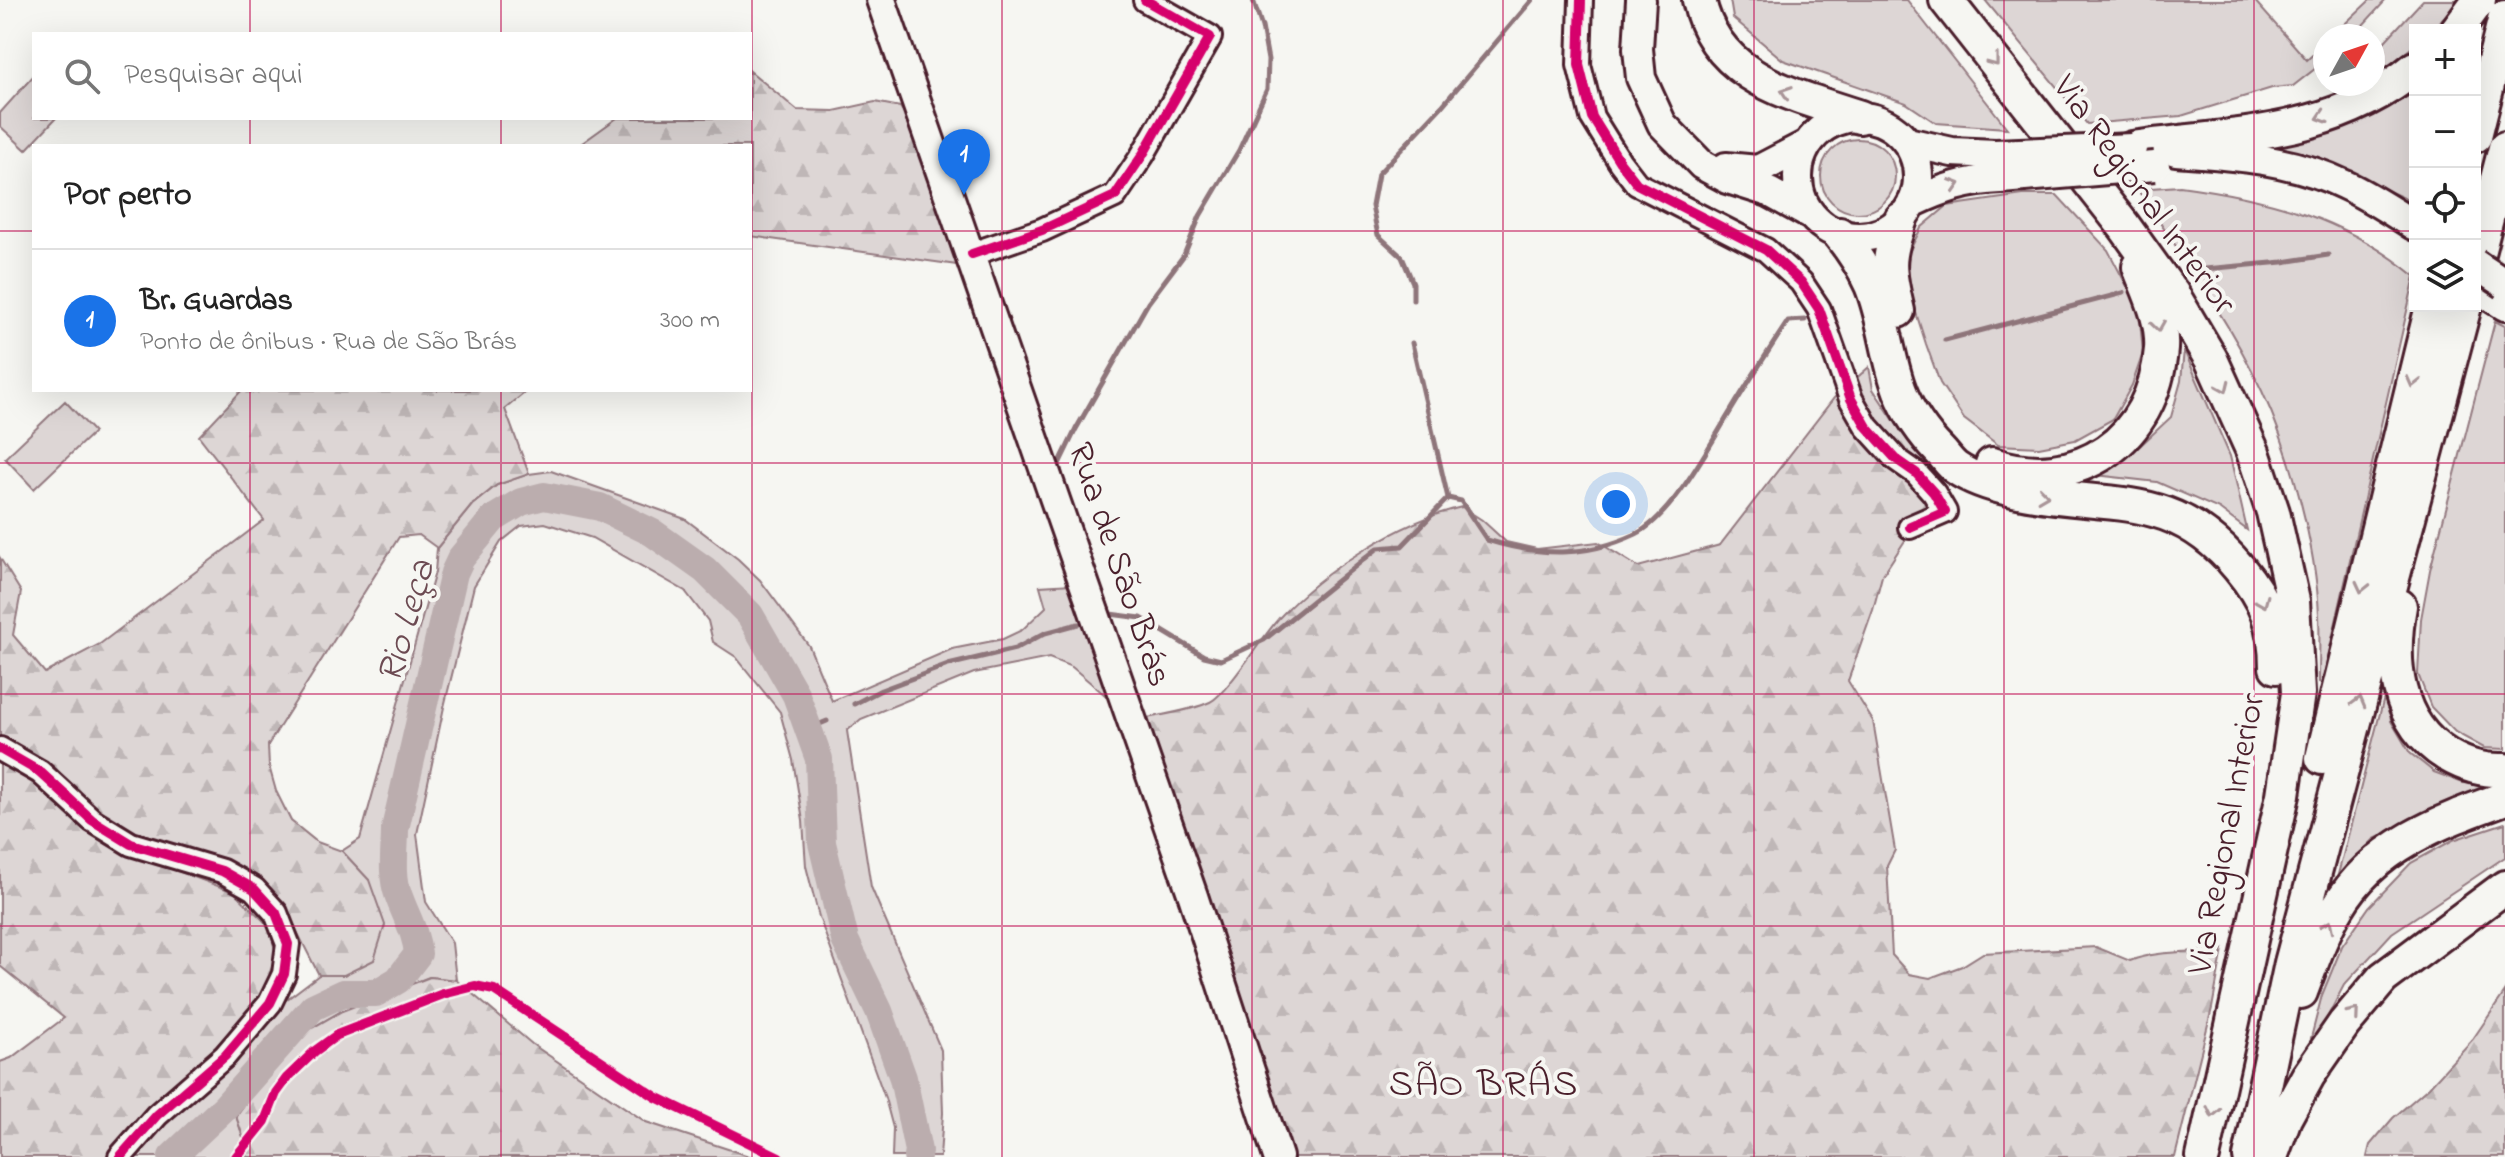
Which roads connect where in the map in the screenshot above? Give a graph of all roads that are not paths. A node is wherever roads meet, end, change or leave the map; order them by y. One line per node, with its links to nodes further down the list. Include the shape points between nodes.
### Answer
1 (881, 0): 25 (main road, Rua de São Brás)
2 (1145, 0): 25 (street, via 1210,37 1115,196 1042,230)
3 (1581, 0): 33 (street, via 1579,65 1592,117 1637,184 1766,250 1801,282 1819,309 1851,399 1867,427 1925,483 1945,512)
4 (1641, 0): 17 (main road, via 1641,78 1662,124)
5 (1699, 0): 12 (highway, one-way to 5, via 1763,83 1730,61 1702,16)
6 (1946, 0): 21 (highway, Via Regional Interior, one-way to 21)
7 (2479, 0): 9 (highway)
8 (2505, 17): 11 (highway)
9 (2461, 24)
10 (2409, 72): 16 (highway, one-way to 16, via 2357,106 2282,130)
11 (2481, 112)
12 (1860, 117): 13 (main road, via 1878,120); 14 (main road, via 1839,119)
13 (1907, 142): 18 (main road); 19 (main road, via 1918,172)
14 (1806, 145): 17 (main road, via 1758,170); 20 (main road, via 1797,180)
15 (2505, 148): 24 (highway)
16 (2143, 157): 18 (main road, bridge); 22 (main road, via 2201,153 2287,164 2346,185)
17 (1702, 165): 20 (main road)
18 (1998, 167): 19 (main road, one-way to 18, via 1943,188)
19 (1906, 211): 21 (highway, one-way to 19, via 2158,316 2161,347 2146,408 2133,429 2110,449 2079,465 2047,472 2013,471 1963,451 1935,423 1914,382 1888,268); 23 (main road, via 1883,232)
20 (1811, 215): 23 (main road)
21 (2124, 226): 36 (highway, Via Regional Interior, one-way to 36, via 2211,359 2273,512 2293,601 2298,693)
22 (2409, 233)
23 (1839, 234): 36 (highway, one-way to 36, via 1872,287 1900,392 1927,438 1956,468 1996,486 2036,495 2161,511 2195,526 2222,547 2258,590 2276,649)
24 (2481, 242)
25 (972, 254): 42 (main road, Rua de São Brás)
26 (2481, 269): 27 (main road, bridge)
27 (2505, 284)
28 (2481, 291): 29 (main road)
29 (2505, 306)
30 (2431, 312): 39 (highway, one-way to 39, via 2263,983)
31 (2463, 312): 32 (highway)
32 (2423, 470): 35 (highway, via 2396,631 2399,688 2420,734 2437,749 2464,765); 40 (highway, one-way to 32, via 2291,963)
33 (1910, 527)
34 (0, 749): 41 (street, via 40,772 92,820 131,844 222,871 254,889 276,913 288,944 284,974 270,1003 225,1056 157,1115)
35 (2505, 770)
36 (2283, 795): 39 (highway, Via Regional Interior)
37 (2505, 798): 40 (highway, one-way to 37, via 2321,940 2364,872 2430,826)
38 (2505, 887): 45 (highway, one-way to 38, via 2308,1076 2383,978)
39 (2223, 1067): 43 (highway, Via Regional Interior, one-way to 43)
40 (2268, 1077): 44 (highway)
41 (120, 1157)
42 (1278, 1157)
43 (2203, 1157)
44 (2250, 1157)
45 (2271, 1157)

